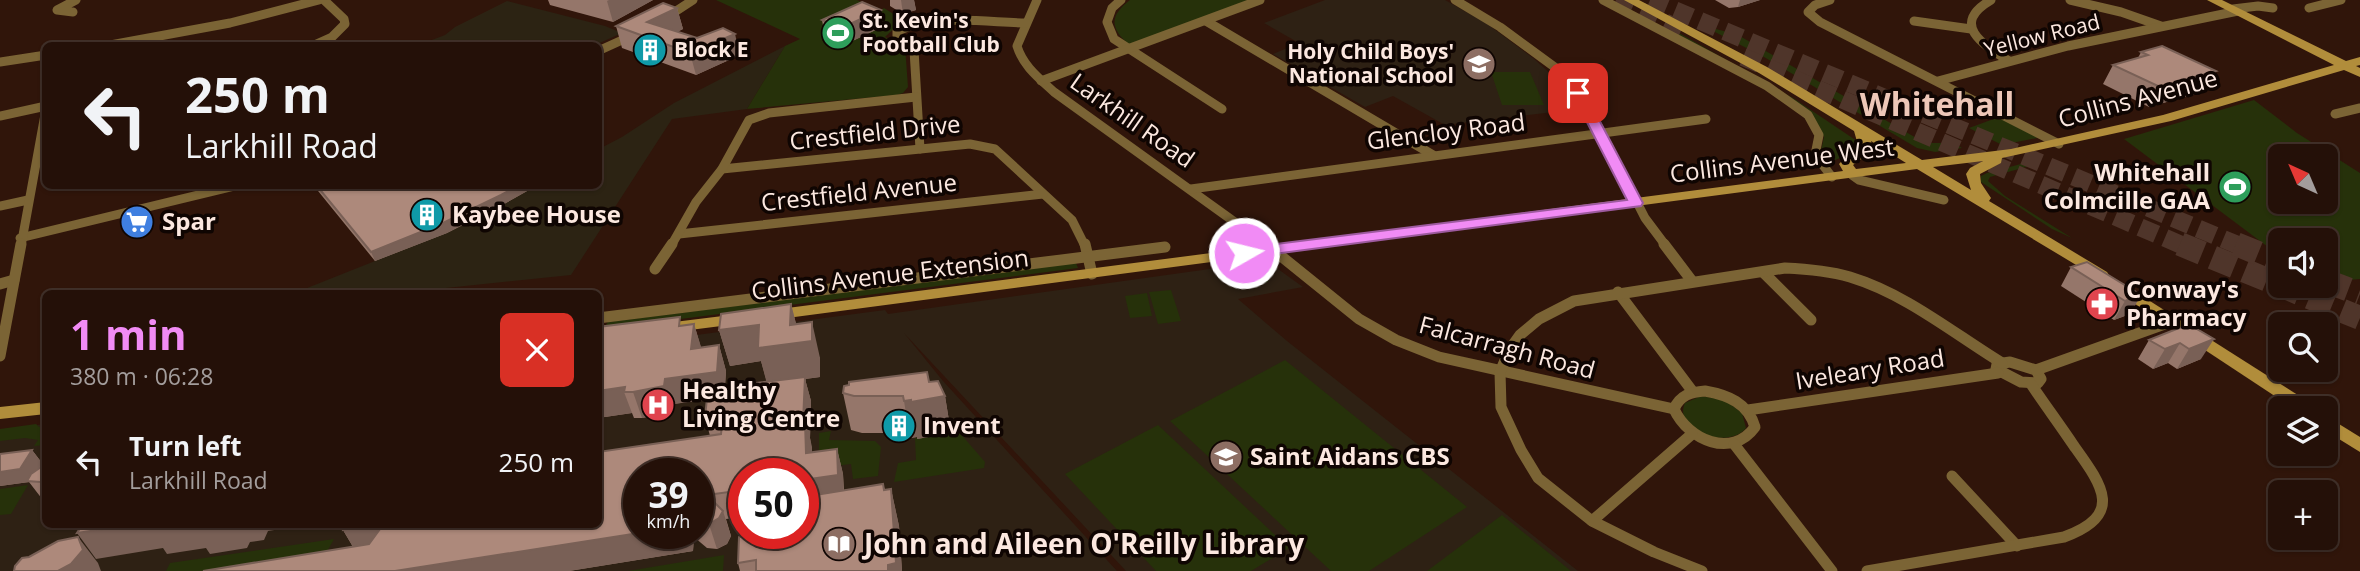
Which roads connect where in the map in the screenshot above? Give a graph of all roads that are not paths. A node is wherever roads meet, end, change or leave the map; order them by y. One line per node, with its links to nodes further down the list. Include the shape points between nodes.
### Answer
1 (76, 0): 19 (street, via 57,10)
2 (322, 0): 27 (street); 28 (street, via 345,24)
3 (693, 0): 20 (street)
4 (1037, 0): 23 (street, Larkhill Road)
5 (1121, 0): 30 (street, via 1107,22 1114,39)
6 (1260, 0): 21 (street)
7 (1455, 0): 48 (street, via 1563,75)
8 (1603, 0): 56 (street, via 1738,70 1808,116 1819,135 1815,155)
9 (1630, 0): 46 (main road)
10 (1830, 0): 38 (street, via 1808,12)
11 (1991, 0): 25 (street, via 1977,7)
12 (2070, 0): 15 (street)
13 (2213, 0): 18 (main road)
14 (2341, 0): 17 (street)
15 (2089, 2): 24 (street)
16 (2273, 8): 18 (street, Yellow Road)
17 (2309, 8)
18 (2235, 10): 24 (street, Yellow Road); 35 (main road)
19 (73, 12)
20 (664, 19)
21 (1206, 20): 30 (street); 52 (street)
22 (1914, 21): 25 (street)
23 (1026, 23): 37 (street, Larkhill Road, via 1018,54); 39 (street, via 932,21 897,31 914,50)
24 (2161, 26): 32 (street, Yellow Road)
25 (1971, 29): 32 (street, via 1983,44)
26 (639, 32): 29 (street)
27 (127, 42)
28 (321, 42)
29 (602, 49)
30 (1128, 50): 37 (street); 42 (street)
31 (42, 56): 34 (street)
32 (2009, 61): 38 (street, Yellow Road)
33 (2360, 61): 35 (main road, Collins Avenue)
34 (0, 62)
35 (2346, 66): 36 (main road); 49 (main road, Collins Avenue)
36 (2360, 73)
37 (1041, 81): 58 (street, Larkhill Road)
38 (1938, 81): 49 (street)
39 (916, 97): 50 (street); 54 (street, via 758,115 750,120)
40 (42, 108): 44 (street)
41 (2360, 108): 43 (street)
42 (1222, 110)
43 (2335, 114)
44 (0, 116)
45 (1706, 119): 48 (street, Glencloy Road)
46 (1860, 127): 53 (main road); 55 (main road, via 1865,145 1846,164)
47 (42, 128): 60 (street)
48 (1602, 134): 52 (street, Glencloy Road); 62 (street)
49 (2059, 144): 51 (main road, Collins Avenue)
50 (920, 149): 54 (street, Crestfield Drive); 59 (street, Crestfield Drive, via 970,144 995,149)
51 (2011, 153): 53 (main road, Collins Avenue); 64 (main road, via 1970,176)
52 (1433, 155): 58 (street, Glencloy Road)
53 (1924, 166): 55 (main road, Collins Avenue West); 64 (main road)
54 (722, 169): 65 (street, via 696,202)
55 (1852, 175): 56 (main road, Collins Avenue West); 61 (street)
56 (1832, 177): 62 (main road, Collins Avenue West)
57 (222, 189): 66 (street)
58 (1191, 189): 68 (street, Larkhill Road)
59 (1042, 194): 65 (street, Crestfield Avenue); 69 (street, Crestfield Drive, via 1080,230)
60 (28, 200): 63 (street); 66 (street)
61 (1944, 200)
62 (1636, 203): 68 (main road, Collins Avenue West); 75 (street)
63 (0, 206)
64 (1990, 207): 80 (main road)
65 (680, 234): 71 (street)
66 (20, 238): 74 (street)
67 (1165, 247): 69 (street, Collins Avenue Extension)
68 (1274, 249): 70 (main road, Collins Avenue West); 85 (street, Falcarragh Road, via 1322,292 1396,340 1439,357)
69 (1089, 256): 73 (street, Crestfield Drive); 78 (street, Collins Avenue Extension)
70 (1188, 261): 73 (main road, Collins Avenue Extension)
71 (655, 269)
72 (1763, 272): 75 (street); 79 (street); 83 (street, via 1807,268 1878,285)
73 (1092, 274): 81 (main road, Collins Avenue Extension)
74 (15, 280): 76 (street); 82 (street)
75 (1692, 281): 77 (street)
76 (0, 284)
77 (1618, 292): 85 (street, via 1574,301 1539,319 1510,349); 87 (street)
78 (602, 317)
79 (1811, 320)
80 (2174, 321): 84 (street); 88 (main road)
81 (652, 330)
82 (0, 356)
83 (2000, 368): 84 (street, via 2020,364); 86 (street); 91 (street, Iveleary Road)
84 (2036, 370): 86 (street, via 2040,379)
85 (1500, 372): 90 (street, Falcarragh Road); 98 (street, via 1501,407 1538,478)
86 (2031, 384): 99 (street, via 2088,462 2101,484 2103,500 2096,520 2084,531)
87 (1693, 392): 90 (street, via 1677,401); 91 (street, via 1729,397)
88 (2288, 396)
89 (42, 408): 92 (main road)
90 (1674, 409): 94 (street, via 1676,418)
91 (1748, 410): 95 (street, via 1755,427 1745,441)
92 (0, 413)
93 (2338, 430): 96 (main road)
94 (1692, 434): 95 (street, via 1713,443); 98 (street)
95 (1734, 444): 101 (street)
96 (2360, 446)
97 (1952, 476): 99 (street)
98 (1592, 521): 100 (street)
99 (2017, 546): 102 (street)
100 (1702, 571)
101 (1832, 571)
102 (1867, 571)

